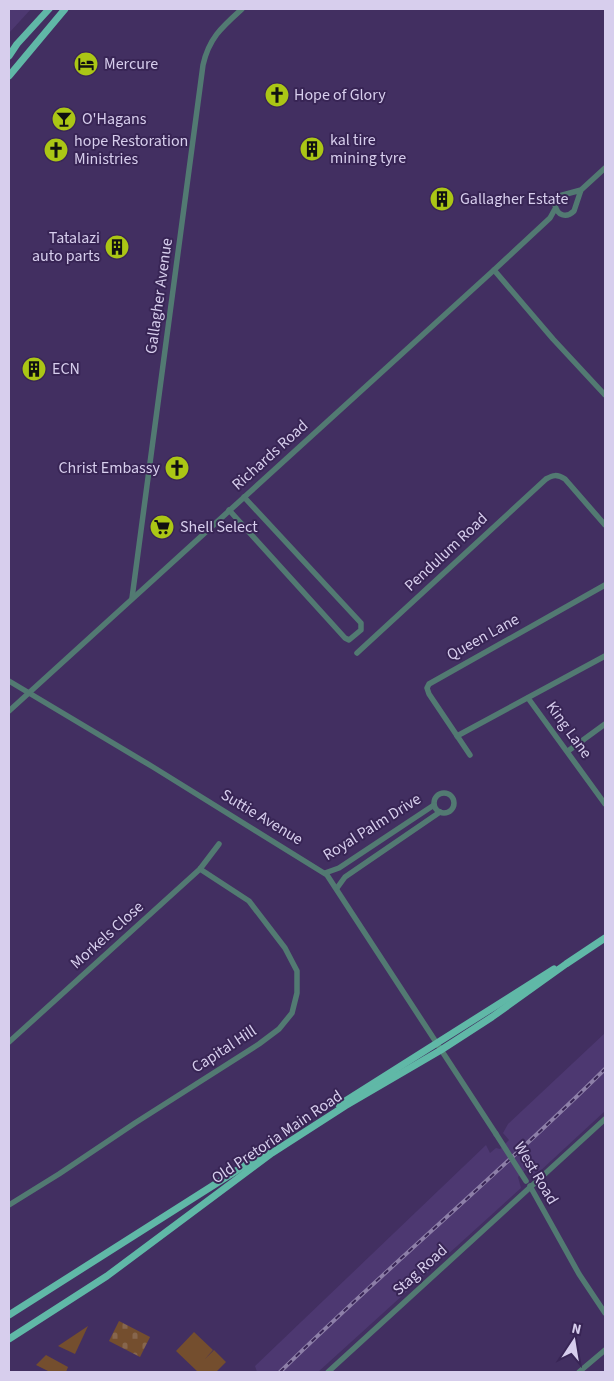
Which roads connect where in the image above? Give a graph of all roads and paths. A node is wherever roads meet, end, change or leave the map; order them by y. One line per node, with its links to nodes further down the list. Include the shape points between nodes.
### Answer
1 (49, 9): 6 (main road)
2 (65, 9): 7 (main road)
3 (234, 9): 5 (street)
4 (242, 9): 5 (street, Gallagher Avenue)
5 (228, 22): 23 (street, Gallagher Avenue, via 209,45 203,65)
6 (9, 56)
7 (15, 68): 8 (main road); 9 (main road)
8 (9, 76)
9 (9, 82)
10 (605, 168): 11 (street)
11 (581, 190): 12 (street); 13 (street)
12 (569, 194): 13 (street); 14 (street, via 556,198)
13 (576, 201): 15 (street, via 572,214)
14 (556, 209): 15 (street); 16 (street, Richards Road)
15 (560, 214): 16 (street, Richards Road)
16 (550, 218): 17 (street, Richards Road)
17 (494, 270): 18 (street); 19 (street, Richards Road)
18 (605, 395)
19 (244, 497): 20 (street, Richards Road); 20 (street, via 361,623 361,630 349,640 345,638)
20 (229, 510): 23 (street, Richards Road)
21 (605, 525): 24 (street, Pendulum Road, via 568,482 556,475 546,479)
22 (605, 585): 31 (street, Queen Lane, via 428,684 427,690)
23 (132, 599): 27 (street, Richards Road)
24 (357, 653)
25 (605, 656): 28 (street, King Lane)
26 (9, 680): 27 (street, Suttie Avenue)
27 (29, 693): 29 (street, Richards Road); 41 (street, Suttie Avenue)
28 (528, 698): 31 (street, King Lane); 32 (street, King Lane)
29 (9, 711)
30 (605, 724): 32 (street)
31 (457, 736): 33 (street)
32 (568, 751): 34 (street, King Lane)
33 (470, 755)
34 (605, 801)
35 (434, 805): 36 (street); 36 (street, via 440,794 453,798 451,810); 38 (street, Royal Palm Drive)
36 (440, 812): 39 (street, Royal Palm Drive)
37 (219, 844): 40 (street, Morkels Close)
38 (374, 845): 39 (street); 41 (street, Royal Palm Drive, via 339,868)
39 (380, 854): 42 (street, Royal Palm Drive, via 345,878)
40 (200, 869): 45 (street, Morkels Close); 50 (street, Capital Hill, via 249,900 285,948 297,971 297,993 292,1013 260,1044)
41 (325, 873): 42 (street, Suttie Avenue)
42 (337, 888): 46 (street, Suttie Avenue)
43 (605, 938): 44 (main road, Old Pretoria Main Road)
44 (566, 964): 46 (main road, Old Pretoria Main Road); 47 (main road, Old Pretoria Main Road)
45 (9, 1042)
46 (437, 1042): 47 (street, West Road); 52 (main road, Old Pretoria Main Road)
47 (441, 1050): 49 (street, West Road, bridge); 53 (main road, Old Pretoria Main Road, via 272,1153 107,1276)
48 (605, 1119): 49 (street, Stag Road)
49 (530, 1187): 51 (street, West Road); 55 (street, Stag Road)
50 (9, 1205)
51 (605, 1313)
52 (9, 1315)
53 (9, 1339)
54 (605, 1350): 56 (street)
55 (328, 1372)
56 (579, 1372)

